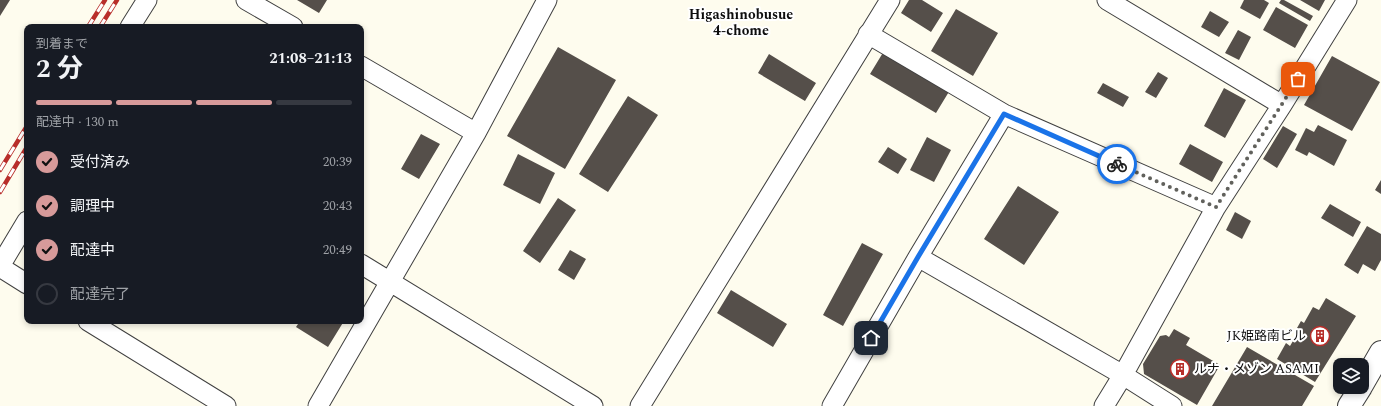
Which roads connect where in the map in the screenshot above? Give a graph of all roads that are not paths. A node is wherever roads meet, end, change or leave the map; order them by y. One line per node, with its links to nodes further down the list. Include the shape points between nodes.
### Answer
1 (147, 0): 7 (street)
2 (246, 0): 8 (street)
3 (546, 0): 13 (street)
4 (890, 0): 9 (street)
5 (1107, 0): 11 (street)
6 (1347, 0): 11 (street)
7 (132, 24)
8 (288, 24)
9 (868, 34): 12 (street); 29 (street)
10 (364, 68): 13 (street)
11 (1282, 105): 14 (street)
12 (1004, 114): 14 (street); 16 (street)
13 (476, 133): 19 (street)
14 (1216, 207): 24 (street)
15 (24, 225): 18 (street)
16 (918, 257): 24 (street); 30 (street)
17 (364, 266): 19 (street)
18 (0, 267): 20 (street)
19 (390, 281): 27 (street); 28 (street)
20 (24, 282)
21 (93, 324): 26 (street)
22 (1381, 352): 23 (street)
23 (1369, 372)
24 (1123, 375): 31 (street); 32 (street)
25 (1356, 394): 33 (street)
26 (226, 406)
27 (318, 406)
28 (593, 406)
29 (640, 406)
30 (832, 406)
31 (1104, 406)
32 (1172, 406)
33 (1349, 406)

